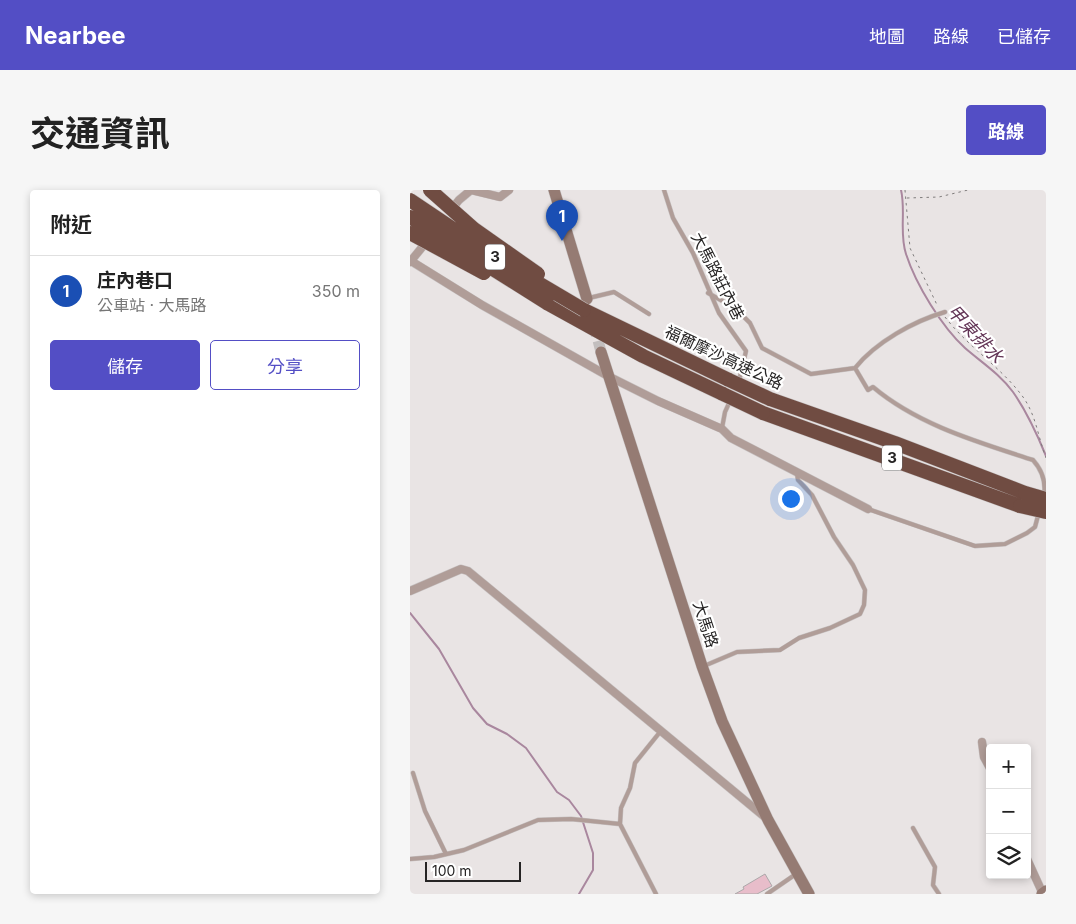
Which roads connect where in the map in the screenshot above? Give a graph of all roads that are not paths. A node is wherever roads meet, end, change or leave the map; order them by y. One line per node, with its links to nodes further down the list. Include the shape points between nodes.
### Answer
1 (430, 190): 11 (highway, bridge, via 474,229)
2 (509, 190): 8 (street, via 500,197 471,190 459,200)
3 (554, 190): 11 (street)
4 (664, 190): 9 (lane, 大馬路莊內巷)
5 (410, 200): 11 (highway, 福爾摩沙高速公路 / 3, bridge, via 494,257)
6 (410, 217): 10 (highway, 福爾摩沙高速公路 / 3, bridge)
7 (410, 233): 10 (highway, bridge, via 468,266)
8 (410, 262): 16 (street)
9 (708, 292): 15 (lane, via 743,316 762,348 811,374); 17 (lane, 大馬路莊內巷, via 746,350 742,376 725,412)
10 (547, 303): 19 (highway, 福爾摩沙高速公路 / 3, bridge, via 642,356 763,413)
11 (585, 304): 13 (lane, via 614,292); 19 (highway, 福爾摩沙高速公路 / 3, bridge, via 770,399 895,443)
12 (943, 313): 15 (lane, via 920,319 866,354)
13 (649, 314)
14 (601, 352): 16 (street, 大馬路)
15 (855, 368): 20 (lane, via 868,390 873,387 892,402 974,441 1033,460 1043,477)
16 (608, 376): 17 (street); 23 (street, 大馬路)
17 (722, 429): 18 (street, via 731,438)
18 (797, 474): 21 (street); 23 (lane, via 865,590 860,614 799,638 780,650 737,652)
19 (1023, 500): 20 (highway, 福爾摩沙高速公路 / 3, bridge)
20 (1044, 505): 21 (lane, via 1035,527 1005,544 984,546 975,546)
21 (868, 509)
22 (410, 591): 24 (street, via 461,569 468,571)
23 (702, 666): 28 (street, 大馬路, via 722,721)
24 (660, 732): 28 (street); 29 (lane, via 636,763 621,808)
25 (982, 742): 26 (street)
26 (986, 761)
27 (413, 773): 31 (lane)
28 (768, 820): 34 (street, 大馬路)
29 (620, 824): 31 (lane, via 571,819 538,820); 36 (lane)
30 (913, 828): 39 (lane, via 934,867 933,885)
31 (446, 854): 32 (lane)
32 (410, 859)
33 (1031, 868): 35 (street)
34 (798, 873): 37 (lane); 38 (street, 大馬路)
35 (1043, 893)
36 (656, 894)
37 (767, 894)
38 (810, 894)
39 (939, 894)

